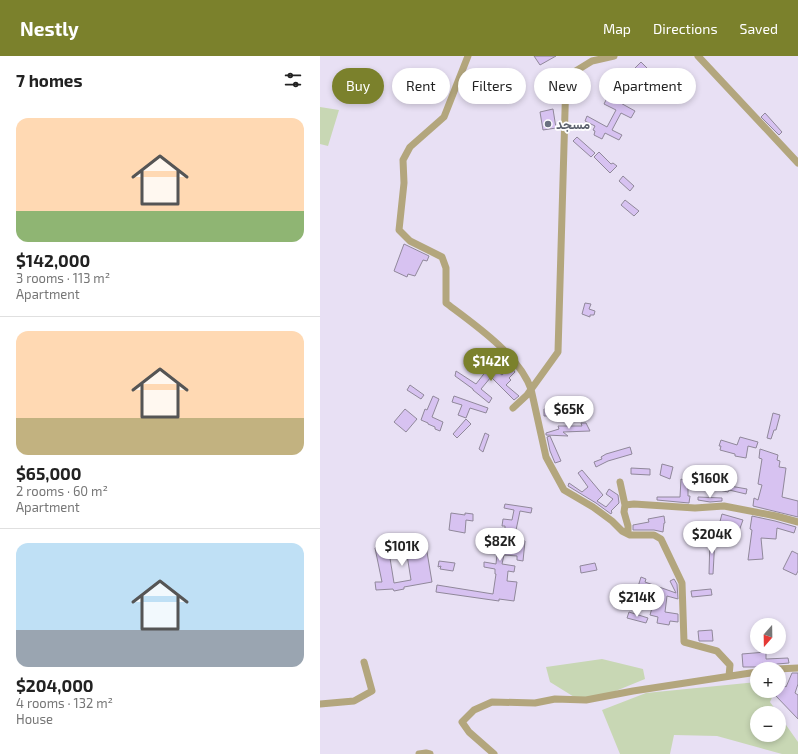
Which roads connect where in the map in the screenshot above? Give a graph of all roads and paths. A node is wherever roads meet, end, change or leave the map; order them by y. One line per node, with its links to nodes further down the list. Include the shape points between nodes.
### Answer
1 (468, 56): 5 (street, via 444,117 410,147 403,160 404,183 398,230 410,241 442,257 446,268 446,302 498,344 521,370)
2 (614, 56): 5 (street, via 592,60 566,77 558,352)
3 (698, 56): 4 (street)
4 (798, 163)
5 (531, 389): 6 (street); 10 (street, via 546,457 564,490)
6 (513, 408)
7 (620, 482): 8 (street)
8 (625, 505): 9 (street, via 695,508 724,506); 10 (street)
9 (798, 522)
10 (628, 534): 15 (street, via 661,539 682,583 684,642 717,651 730,665)
11 (364, 662): 16 (street, via 372,691 354,701)
12 (798, 668): 13 (street)
13 (786, 669)
14 (750, 673): 15 (street)
15 (729, 676): 19 (street, via 586,700 492,702 474,710 462,722 469,732)
16 (320, 704)
17 (419, 754): 18 (street)
18 (430, 754)
19 (494, 754)

